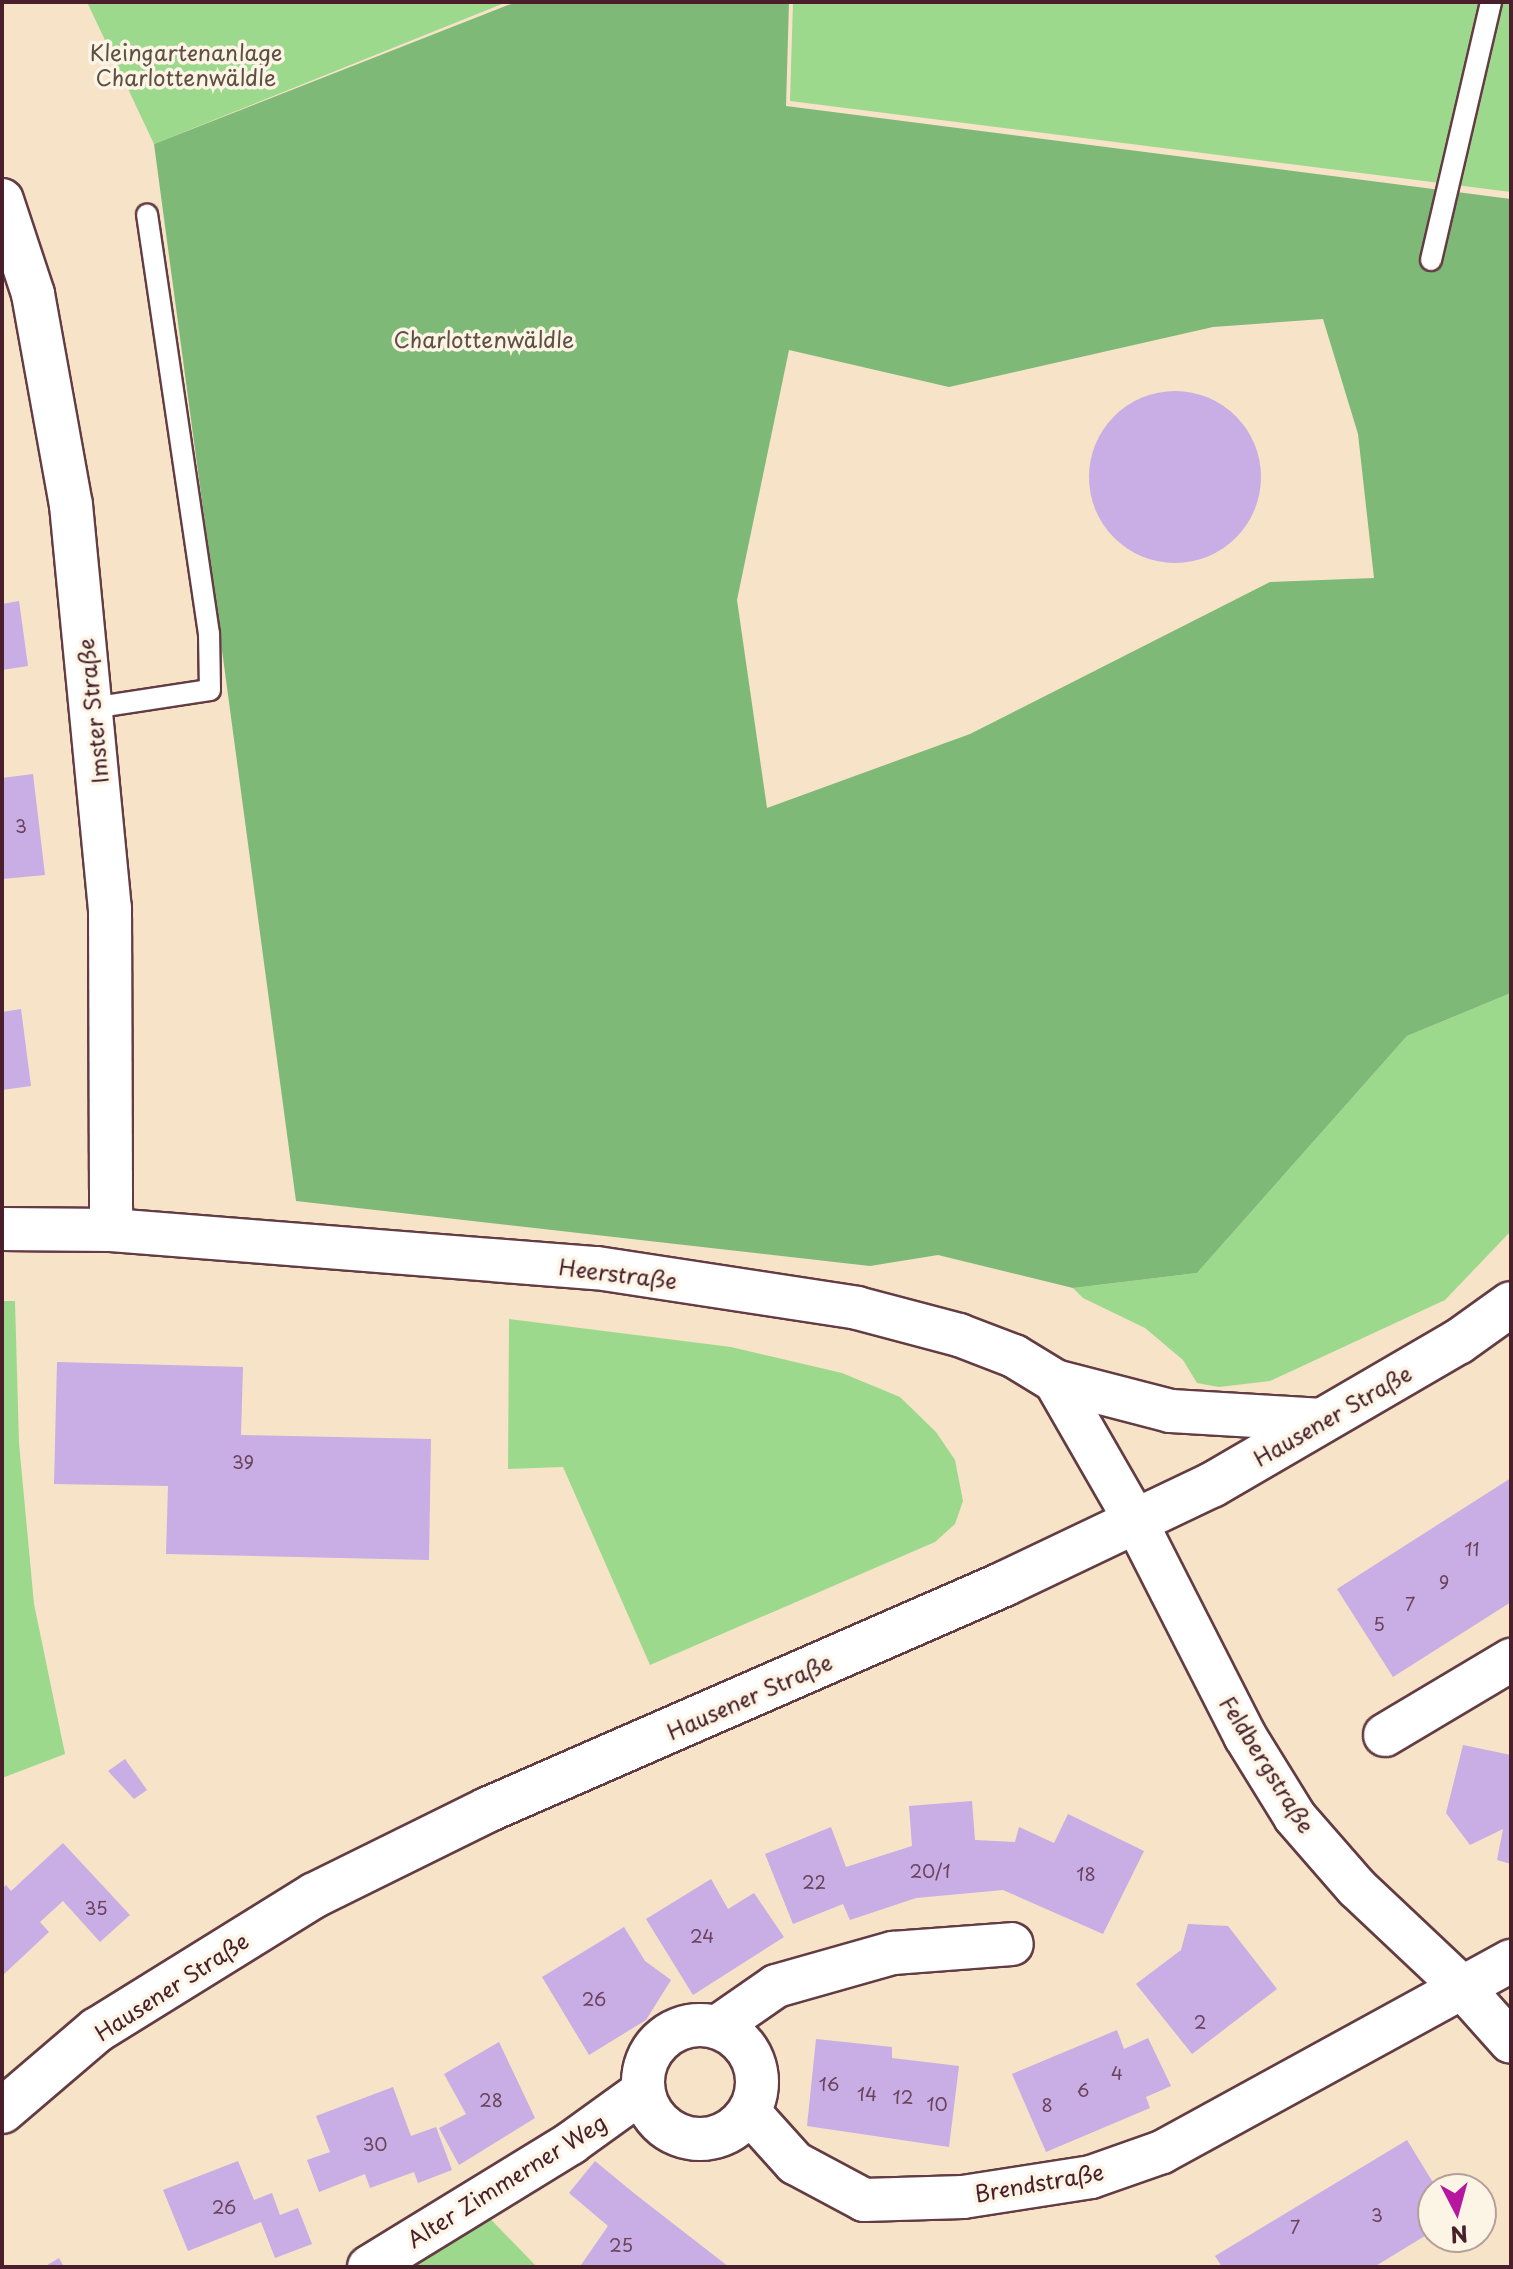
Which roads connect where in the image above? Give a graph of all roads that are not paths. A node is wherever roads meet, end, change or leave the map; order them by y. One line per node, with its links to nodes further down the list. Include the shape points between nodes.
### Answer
1 (1491, 2): 4 (lane)
2 (2, 200): 5 (street, Imster Straße, via 33,294 68,490)
3 (147, 215): 5 (lane, via 209,634 210,690)
4 (1431, 260)
5 (92, 708): 7 (street, Imster Straße, via 110,908)
6 (2, 1229): 7 (street, Heerstraße)
7 (111, 1230): 9 (street, Heerstraße, via 597,1268 857,1308 959,1335 1014,1356)
8 (1511, 1304): 10 (main road, Hausener Straße, via 1458,1342)
9 (1055, 1381): 10 (street, via 1171,1411); 11 (street, Heerstraße)
10 (1323, 1420): 11 (main road, Hausener Straße)
11 (1136, 1522): 16 (street, Feldbergstraße, via 1245,1736 1295,1817 1357,1888); 20 (main road, Hausener Straße, via 487,1810 315,1895 97,2030)
12 (1511, 1660): 13 (street)
13 (1385, 1735)
14 (1012, 1944): 17 (street, via 893,1953 863,1961 776,1986)
15 (1511, 1961): 16 (street, Brendstraße)
16 (1460, 1985): 18 (street, Feldbergstraße); 21 (street, Brendstraße, via 1162,2152 1091,2177 963,2197 864,2200 795,2163)
17 (717, 2027): 19 (street, via 684,2026 662,2039 647,2058); 21 (street, via 733,2034 754,2061 756,2096)
18 (1511, 2042)
19 (643, 2091): 21 (street, via 661,2125 698,2140 735,2127); 22 (street, Alter Zimmerner Weg, via 559,2150)
20 (2, 2111)
21 (749, 2112)
22 (369, 2267)

